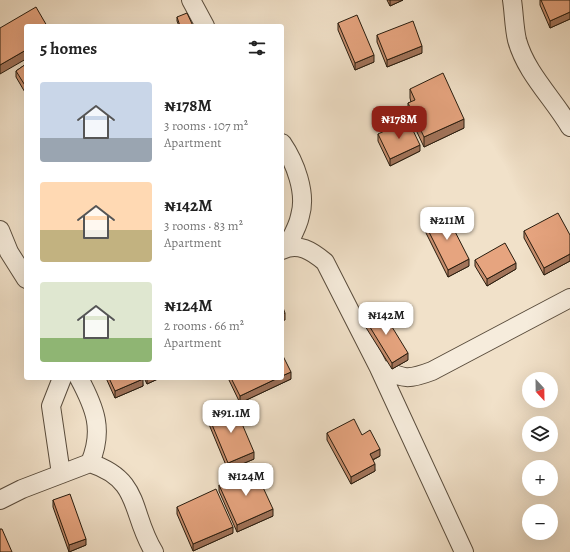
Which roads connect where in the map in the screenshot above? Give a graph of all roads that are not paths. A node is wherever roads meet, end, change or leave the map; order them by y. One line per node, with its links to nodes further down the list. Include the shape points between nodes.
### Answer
1 (191, 0): 3 (street)
2 (512, 0): 4 (street, via 517,40 525,59)
3 (204, 24)
4 (570, 127)
5 (284, 146): 7 (street, via 301,183 301,216)
6 (0, 230): 8 (street, via 9,252)
7 (284, 249): 10 (street, via 302,247 314,252 325,262)
8 (24, 276)
9 (570, 298): 10 (street, via 414,378 402,378)
10 (379, 368): 17 (street)
11 (61, 380): 14 (street, via 51,406)
12 (80, 380): 13 (street, via 91,400 98,426 96,450)
13 (90, 462): 14 (street); 16 (street, via 119,476 131,495)
14 (61, 474): 15 (street)
15 (0, 500)
16 (154, 552)
17 (464, 552)

